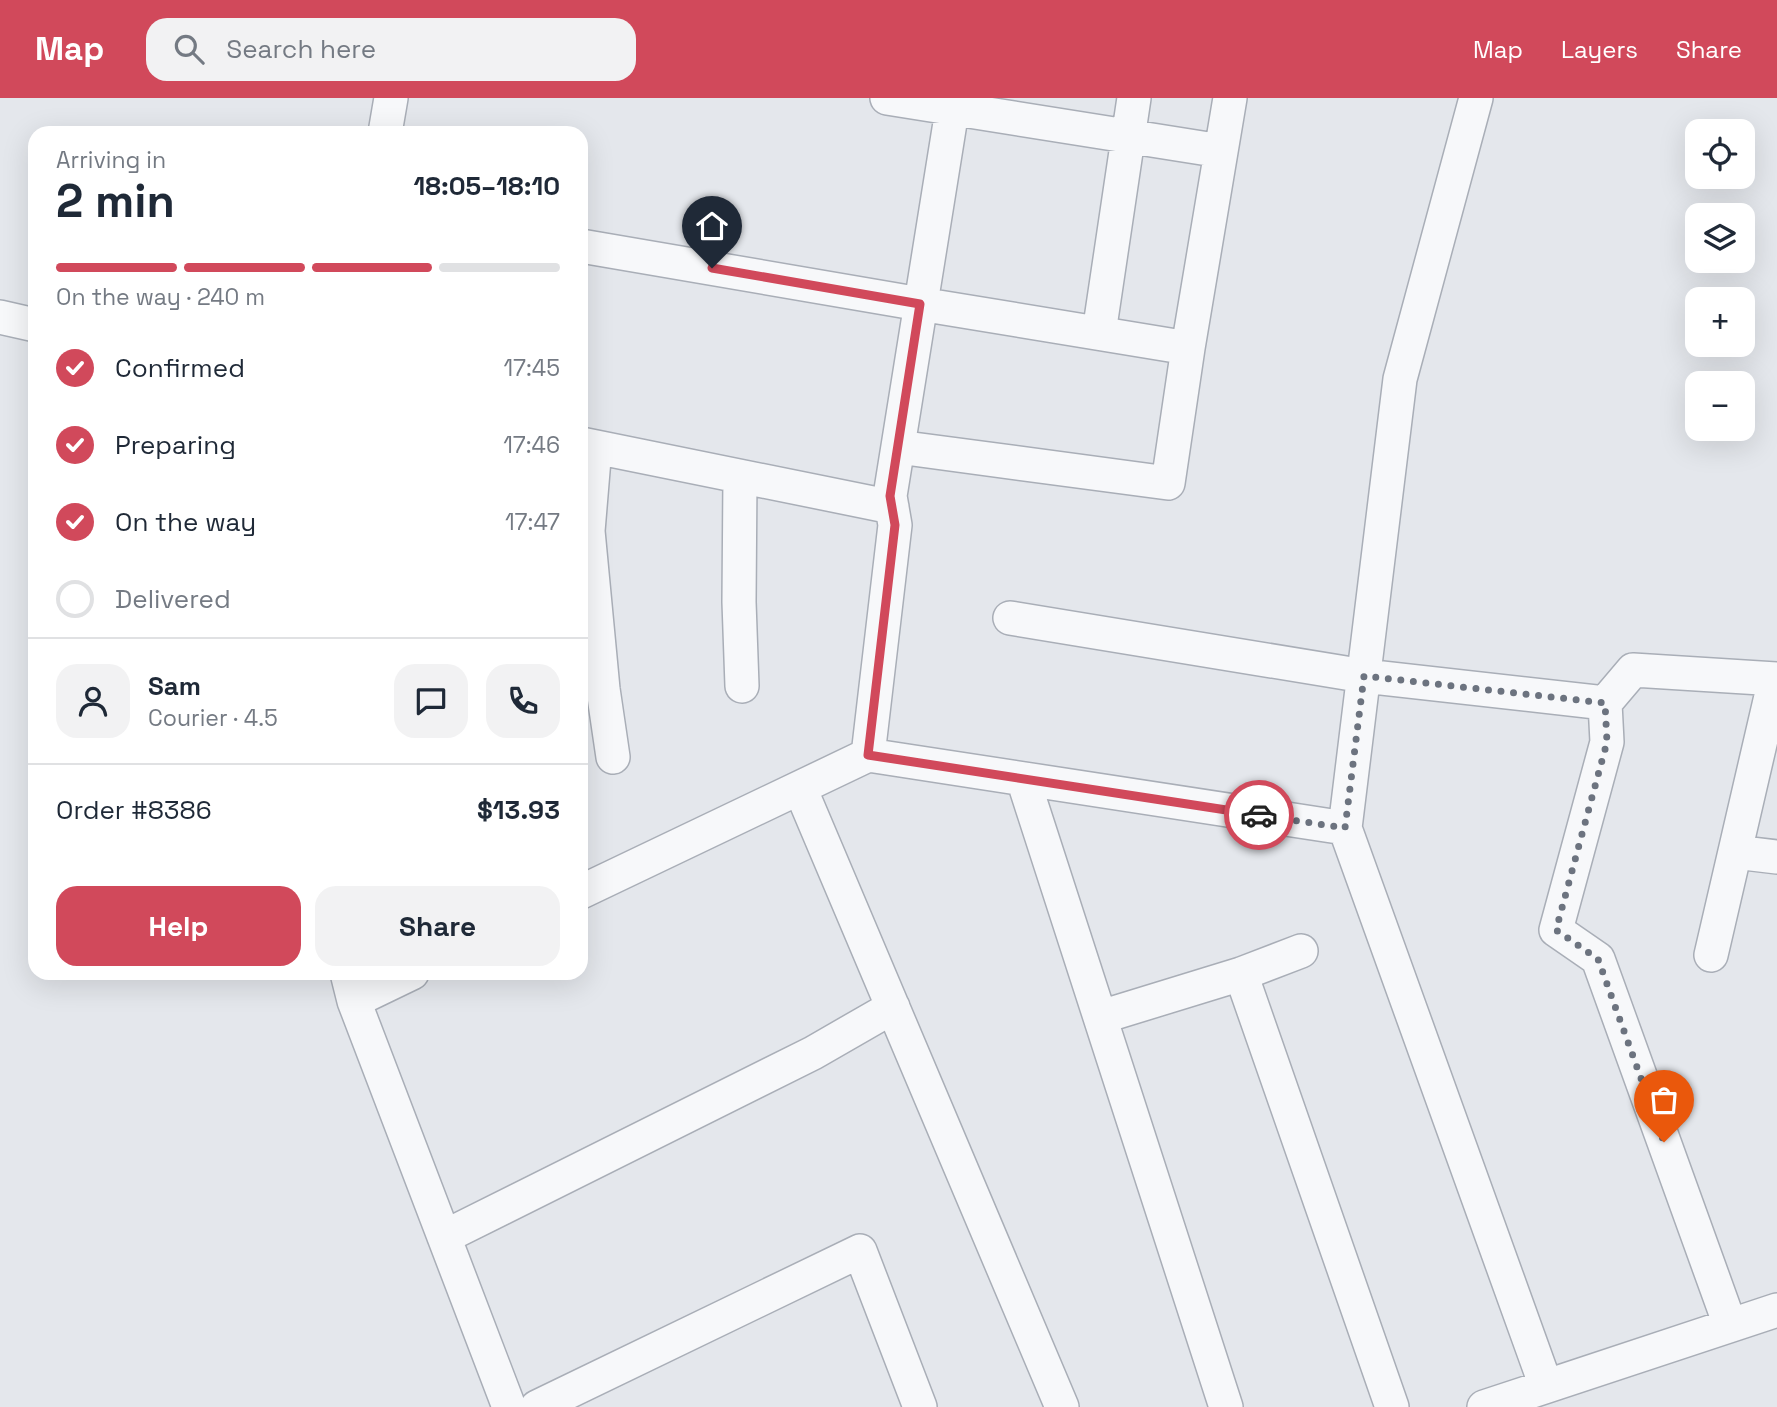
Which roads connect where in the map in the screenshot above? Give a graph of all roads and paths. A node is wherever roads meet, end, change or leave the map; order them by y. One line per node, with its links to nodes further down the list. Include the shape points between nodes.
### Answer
1 (391, 98): 7 (street)
2 (887, 98): 6 (street)
3 (1134, 98): 8 (street)
4 (1230, 98): 9 (street)
5 (1476, 98): 21 (street, via 1400,379)
6 (953, 104): 8 (street); 11 (street)
7 (386, 126)
8 (1128, 137): 9 (street); 14 (street)
9 (1221, 151): 15 (street)
10 (588, 247): 11 (street)
11 (920, 304): 14 (street); 17 (street)
12 (0, 317): 13 (street)
13 (28, 323)
14 (1099, 333): 15 (street)
15 (1188, 348): 17 (street, via 1168,483)
16 (588, 446): 18 (street); 26 (street, via 588,531)
17 (898, 447): 19 (street)
18 (740, 477): 19 (street); 23 (street)
19 (892, 507): 25 (street, via 895,525)
20 (1010, 618): 21 (street)
21 (1364, 676): 24 (street); 29 (street)
22 (1776, 679): 24 (street, via 1633,670); 30 (street)
23 (741, 686)
24 (1605, 703): 42 (street, via 1607,742 1556,930 1598,959)
25 (868, 755): 27 (street); 28 (street)
26 (613, 757)
27 (1023, 779): 29 (street); 39 (street)
28 (800, 788): 32 (street); 38 (street)
29 (1345, 828): 43 (street)
30 (1735, 852): 31 (street); 34 (street)
31 (1777, 857)
32 (588, 889)
33 (1301, 951): 35 (street)
34 (1711, 955)
35 (1241, 974): 39 (street); 49 (street)
36 (381, 980): 37 (street)
37 (350, 987): 40 (street)
38 (893, 1007): 40 (street, via 813,1053); 47 (street)
39 (1101, 1017): 48 (street)
40 (444, 1237): 44 (street)
41 (1777, 1310): 42 (street)
42 (1730, 1325): 43 (street)
43 (1546, 1386): 50 (street)
44 (509, 1407)
45 (537, 1407): 46 (street, via 860,1251)
46 (920, 1407)
47 (1062, 1407)
48 (1226, 1407)
49 (1392, 1407)
50 (1484, 1407)

